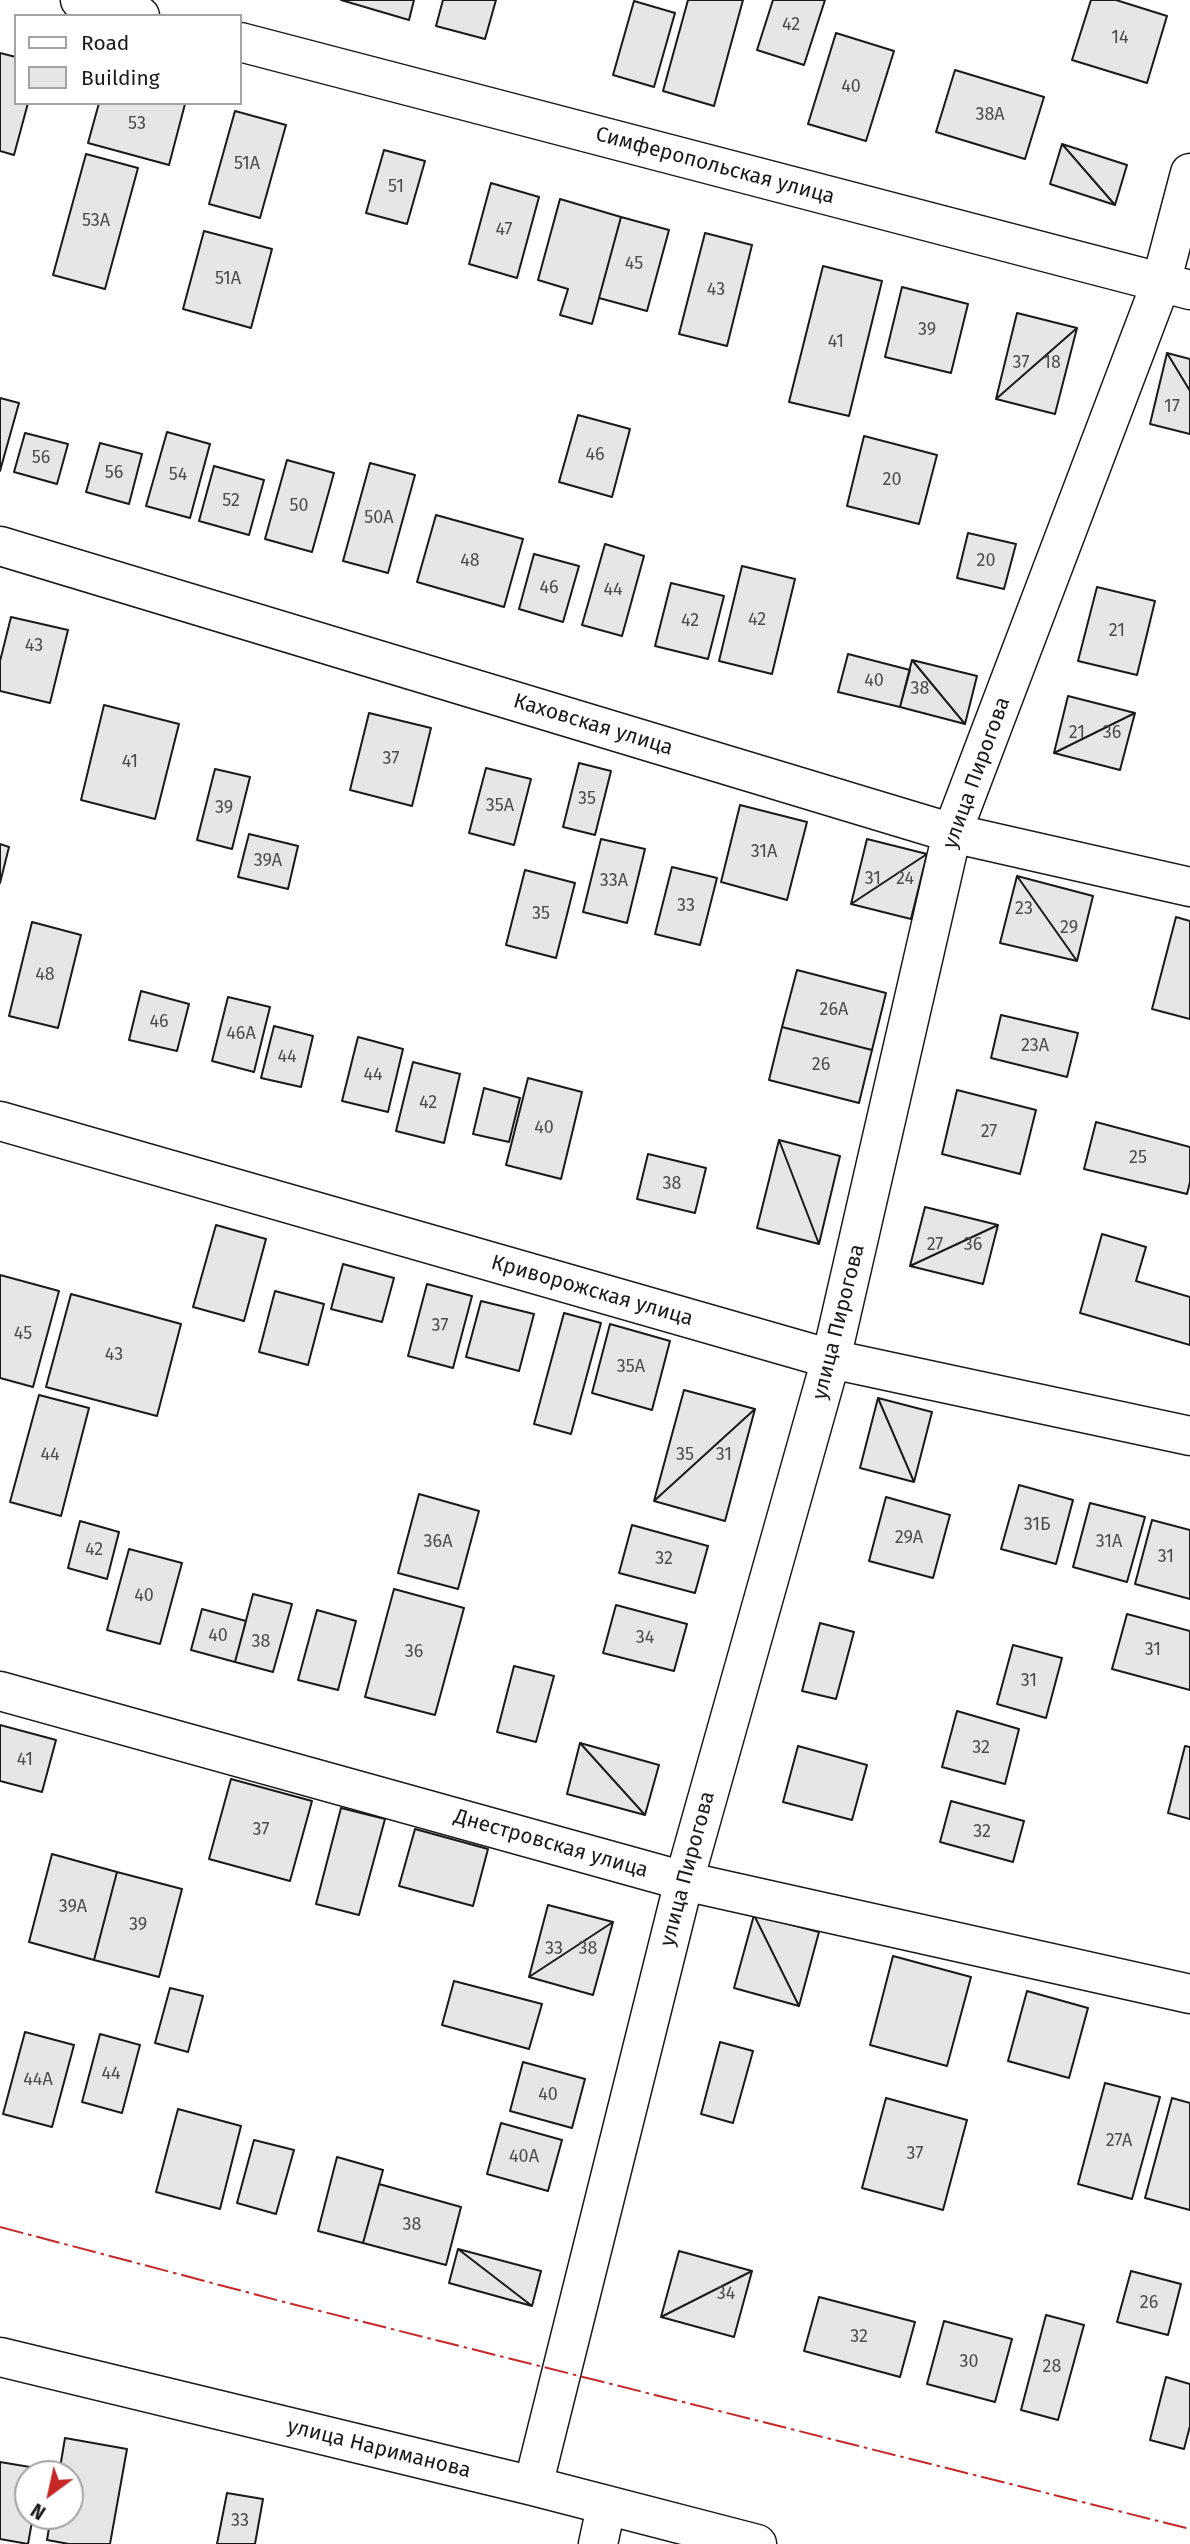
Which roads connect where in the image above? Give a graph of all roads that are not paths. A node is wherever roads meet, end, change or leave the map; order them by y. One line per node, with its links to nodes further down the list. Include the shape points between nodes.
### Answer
1 (80, 0): 2 (street)
2 (132, 14)
3 (242, 43): 5 (street, Симферопольская улица)
4 (1190, 173): 5 (street, улица Пирогова)
5 (1175, 287): 7 (street, улица Пирогова)
6 (0, 546): 7 (street, Каховская улица)
7 (953, 833): 8 (street, Каховская улица); 10 (street, улица Пирогова)
8 (1190, 887)
9 (0, 1121): 10 (street, Криворожская улица)
10 (831, 1359): 11 (street, Криворожская улица); 13 (street, улица Пирогова)
11 (1190, 1436)
12 (0, 1690): 13 (street, Днестровская улица)
13 (684, 1881): 14 (street, Днестровская улица); 16 (street, улица Пирогова)
14 (1190, 1993)
15 (0, 2357): 16 (street, улица Нариманова)
16 (533, 2486): 17 (street, улица Нариманова)
17 (606, 2507): 18 (street); 19 (street, улица Нариманова)
18 (598, 2544)
19 (757, 2544)

